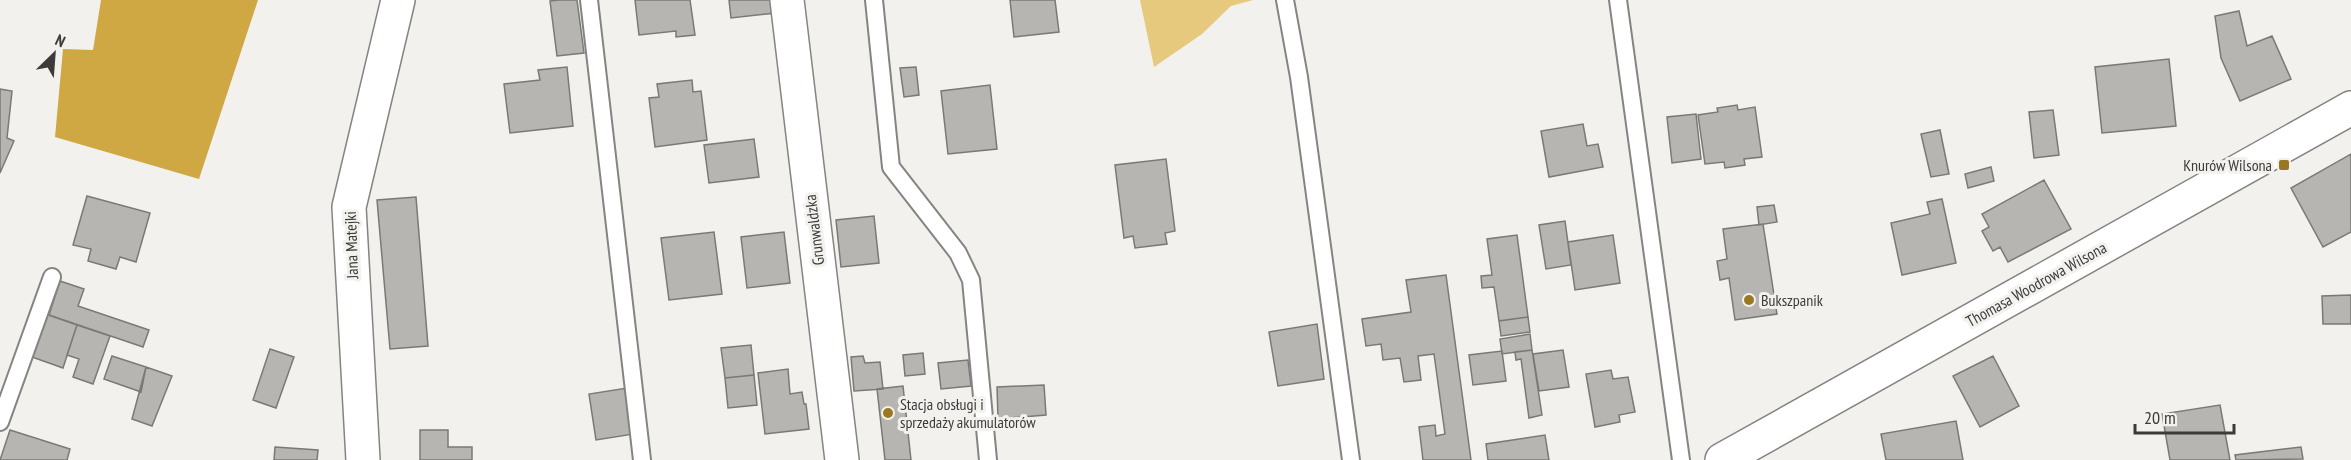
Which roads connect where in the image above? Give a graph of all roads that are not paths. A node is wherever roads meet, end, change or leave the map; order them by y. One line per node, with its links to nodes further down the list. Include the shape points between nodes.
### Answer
1 (398, 0): 10 (street, Jana Matejki, via 349,207)
2 (589, 0): 11 (lane)
3 (787, 0): 12 (street, Grunwaldzka)
4 (874, 0): 13 (lane, via 891,168 958,253 971,280)
5 (1285, 0): 14 (lane)
6 (1618, 0): 15 (lane)
7 (2351, 108): 16 (street, Thomasa Woodrowa Wilsona)
8 (52, 277): 9 (lane)
9 (0, 422)
10 (363, 460)
11 (642, 460)
12 (842, 460)
13 (988, 460)
14 (1351, 460)
15 (1681, 460)
16 (1722, 460)

